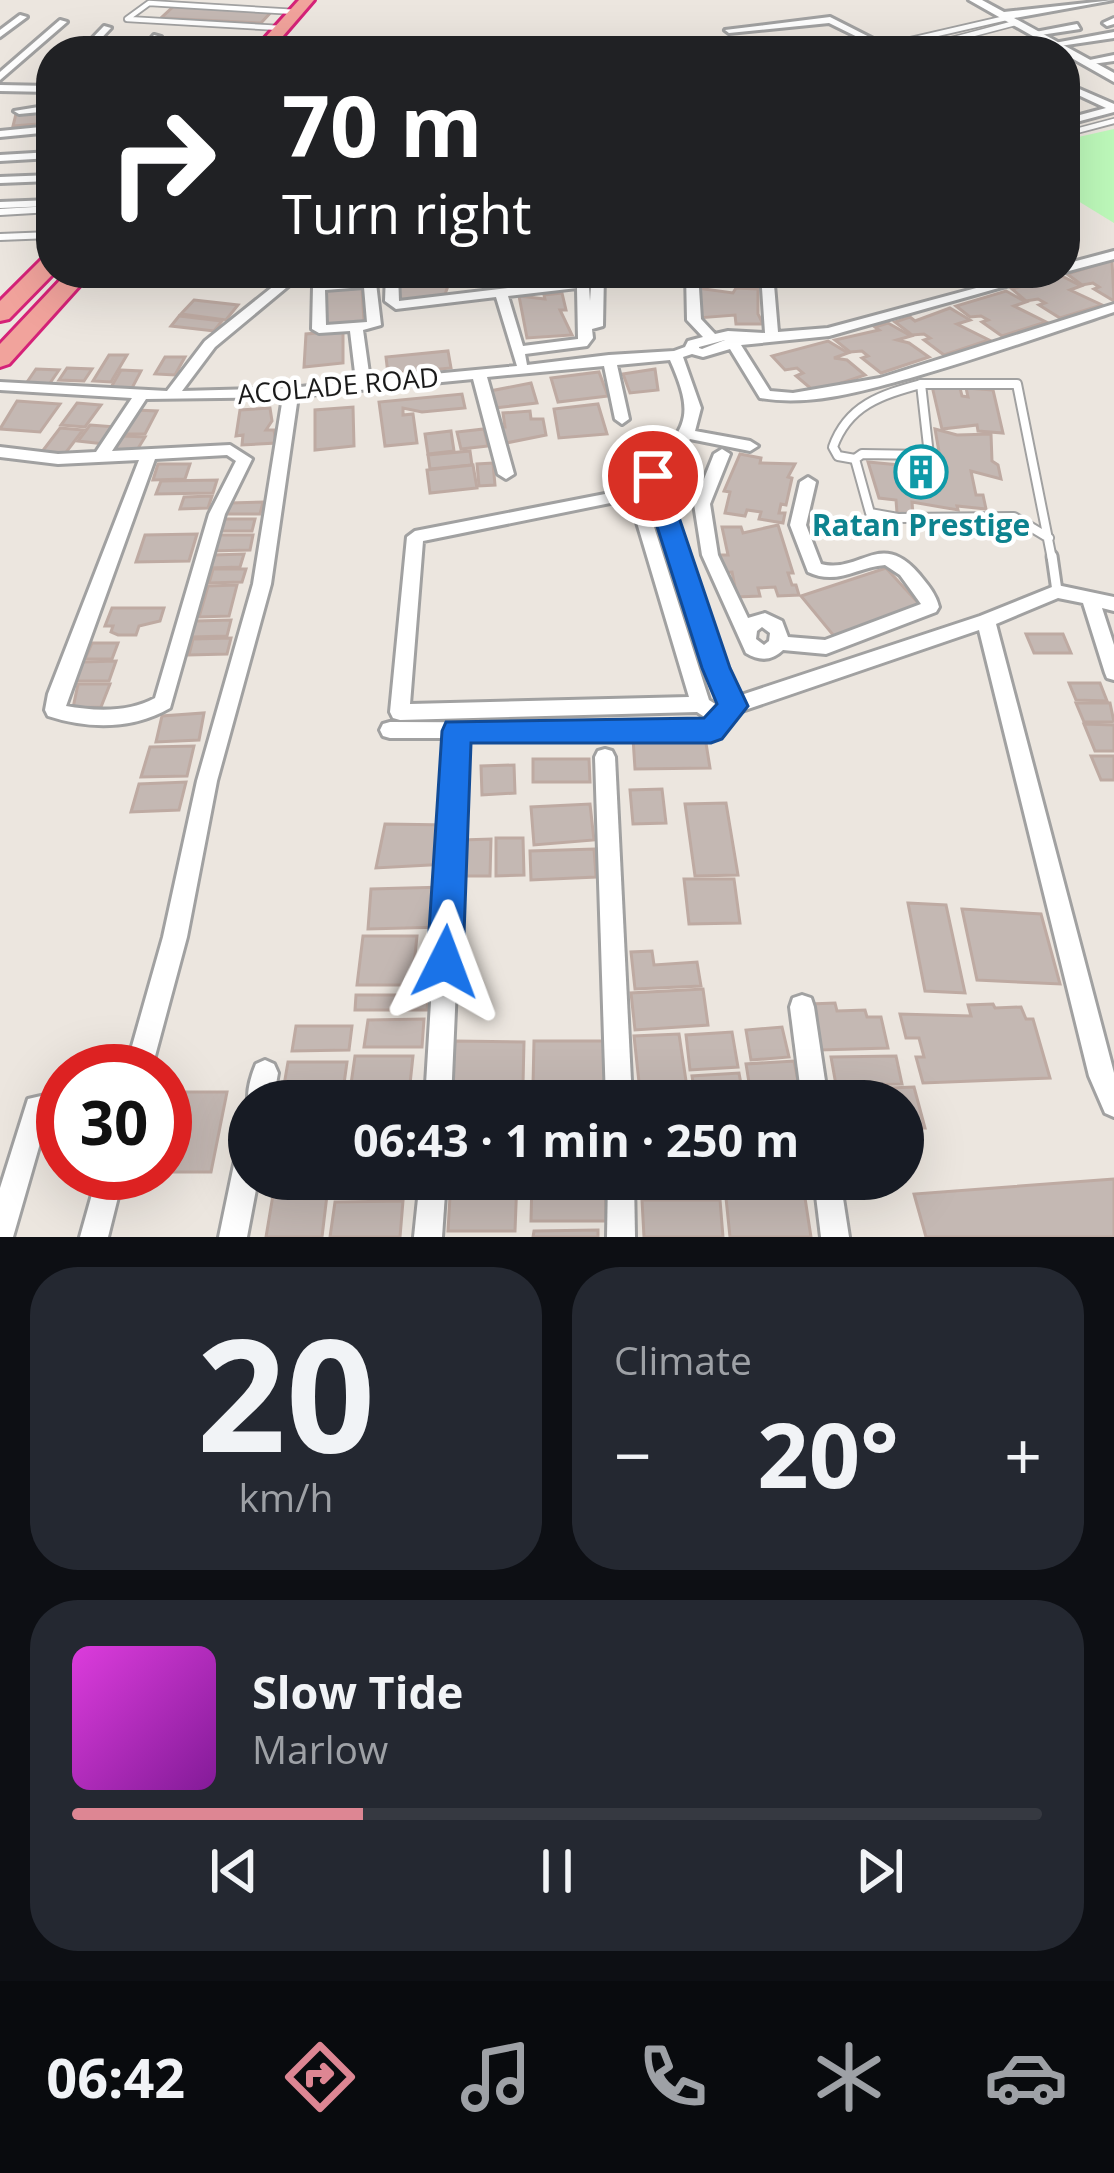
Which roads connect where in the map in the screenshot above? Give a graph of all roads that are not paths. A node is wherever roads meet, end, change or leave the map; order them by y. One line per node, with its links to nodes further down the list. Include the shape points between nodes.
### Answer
1 (974, 0): 5 (street)
2 (1111, 0): 5 (street)
3 (302, 6): 9 (highway); 9 (lane, via 148,3 127,20)
4 (22, 17): 12 (street)
5 (1008, 19): 11 (street); 18 (lane); 19 (lane)
6 (63, 22): 14 (street)
7 (1077, 27): 11 (street)
8 (107, 28): 15 (street)
9 (282, 28): 16 (highway)
10 (729, 30): 17 (street, via 830,20)
11 (1034, 33): 20 (street)
12 (0, 34)
13 (1114, 35): 21 (street)
14 (47, 36)
15 (99, 36)
16 (275, 36)
17 (863, 36)
18 (934, 36)
19 (955, 36)
20 (1039, 36)
21 (1080, 40)
22 (36, 46): 26 (street)
23 (1114, 58): 25 (street)
24 (1080, 59): 25 (street)
25 (1085, 62): 27 (street)
26 (0, 77)
27 (1114, 79)
28 (36, 87): 29 (street)
29 (0, 88)
30 (1080, 92): 31 (street)
31 (1111, 107): 34 (street)
32 (36, 109): 33 (street)
33 (19, 111)
34 (1080, 114)
35 (1114, 121): 37 (lane)
36 (36, 130): 38 (street)
37 (1080, 130)
38 (0, 134)
39 (36, 156): 40 (street)
40 (0, 158)
41 (36, 179): 42 (street)
42 (0, 180)
43 (36, 207): 44 (street)
44 (4, 210): 45 (lane)
45 (0, 235): 46 (lane)
46 (36, 235)
47 (1114, 254): 48 (street)
48 (1080, 264)
49 (36, 276): 62 (highway)
50 (66, 288): 68 (highway)
51 (279, 288): 77 (street, via 210,344)
52 (319, 288): 64 (street, via 319,329)
53 (370, 288): 64 (street, via 374,325)
54 (392, 288): 61 (street, via 396,305)
55 (524, 288): 61 (street)
56 (584, 288): 69 (street, via 582,343)
57 (599, 288): 70 (street)
58 (693, 288): 66 (street, via 694,320)
59 (768, 288): 65 (street)
60 (991, 288): 65 (street, ACOLADE ROAD, via 830,332)
61 (501, 292): 69 (street)
62 (6, 302)
63 (1114, 308): 66 (street, via 795,401 765,395)
64 (356, 327): 72 (street)
65 (772, 336): 66 (street, ACOLADE ROAD)
66 (731, 339): 67 (street, ACOLADE ROAD); 67 (street)
67 (683, 353): 70 (street, ACOLADE ROAD); 79 (street, via 693,388)
68 (0, 359)
69 (520, 360): 70 (street, ACOLADE ROAD); 71 (street, ACOLADE ROAD)
70 (602, 360): 78 (street)
71 (478, 372): 72 (street, ACOLADE ROAD); 86 (street)
72 (363, 384): 75 (street, ACOLADE ROAD)
73 (921, 384): 85 (lane, via 854,407 833,447); 85 (lane, via 928,455); 88 (lane, via 1017,384)
74 (0, 386): 76 (street, ACOLADE ROAD)
75 (291, 392): 77 (street, ACOLADE ROAD); 102 (street, via 262,584)
76 (141, 395): 77 (street, ACOLADE ROAD); 84 (street)
77 (170, 397)
78 (622, 419)
79 (687, 434): 80 (street); 94 (street, via 653,476)
80 (750, 446)
81 (0, 452): 84 (street)
82 (722, 454): 93 (street, via 702,504 710,555)
83 (148, 456): 83 (street, via 230,450 244,459 217,514 163,703 149,713 68,716 55,710 58,694); 84 (street)
84 (100, 458)
85 (855, 459): 88 (lane, via 870,513 1013,517)
86 (506, 474)
87 (808, 482): 93 (street, via 798,525 814,568 830,574 886,559 930,607 826,647 780,643 771,625 752,623)
88 (1049, 538): 89 (lane)
89 (1057, 591): 90 (street); 92 (street)
90 (1091, 602): 91 (street); 95 (street)
91 (1114, 604)
92 (986, 621): 97 (street); 108 (street)
93 (748, 638): 94 (street)
94 (716, 668): 97 (street)
95 (1114, 673)
96 (700, 704): 96 (street, via 636,493 415,537 400,712); 97 (street)
97 (727, 712): 99 (street, via 711,730)
98 (390, 730): 99 (street)
99 (457, 731): 105 (street)
100 (605, 757): 106 (street)
101 (802, 1007): 107 (street)
102 (146, 1044)
103 (265, 1073): 104 (street)
104 (264, 1080)
105 (439, 1080)
106 (618, 1080)
107 (812, 1080)
108 (1114, 1104)
109 (36, 1111): 115 (street)
110 (104, 1200): 116 (street)
111 (240, 1200): 117 (street)
112 (431, 1200): 118 (street)
113 (620, 1200): 119 (street)
114 (830, 1200): 120 (street)
115 (0, 1234)
116 (94, 1237)
117 (232, 1237)
118 (428, 1237)
119 (621, 1237)
120 (836, 1237)

